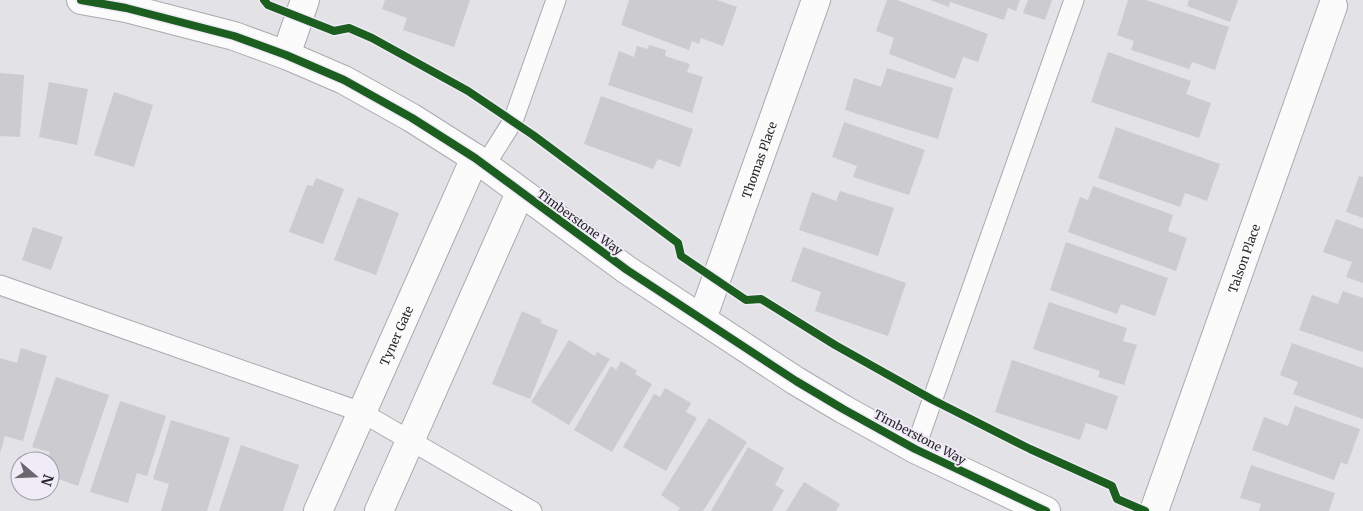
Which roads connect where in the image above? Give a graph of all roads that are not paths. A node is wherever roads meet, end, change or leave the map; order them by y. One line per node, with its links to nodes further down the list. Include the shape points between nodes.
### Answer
1 (81, 0): 7 (street, Timberstone Way, via 126,8 234,36)
2 (305, 0): 7 (street)
3 (556, 0): 8 (lane, via 513,121)
4 (816, 0): 11 (street, Thomas Place)
5 (1074, 0): 14 (lane)
6 (1333, 6): 19 (street, Talson Place)
7 (286, 55): 8 (street, Timberstone Way, via 344,80 412,118)
8 (480, 162): 9 (street, Timberstone Way); 12 (street, Tyner Gate)
9 (520, 193): 11 (street, Timberstone Way); 13 (street)
10 (0, 285): 12 (lane)
11 (702, 319): 14 (street, Timberstone Way, via 796,380)
12 (361, 412): 13 (lane); 15 (street, Tyner Gate)
13 (410, 440): 16 (street); 17 (lane)
14 (915, 448): 18 (street, Timberstone Way)
15 (318, 511)
16 (379, 511)
17 (532, 511)
18 (1046, 511)
19 (1154, 511)

